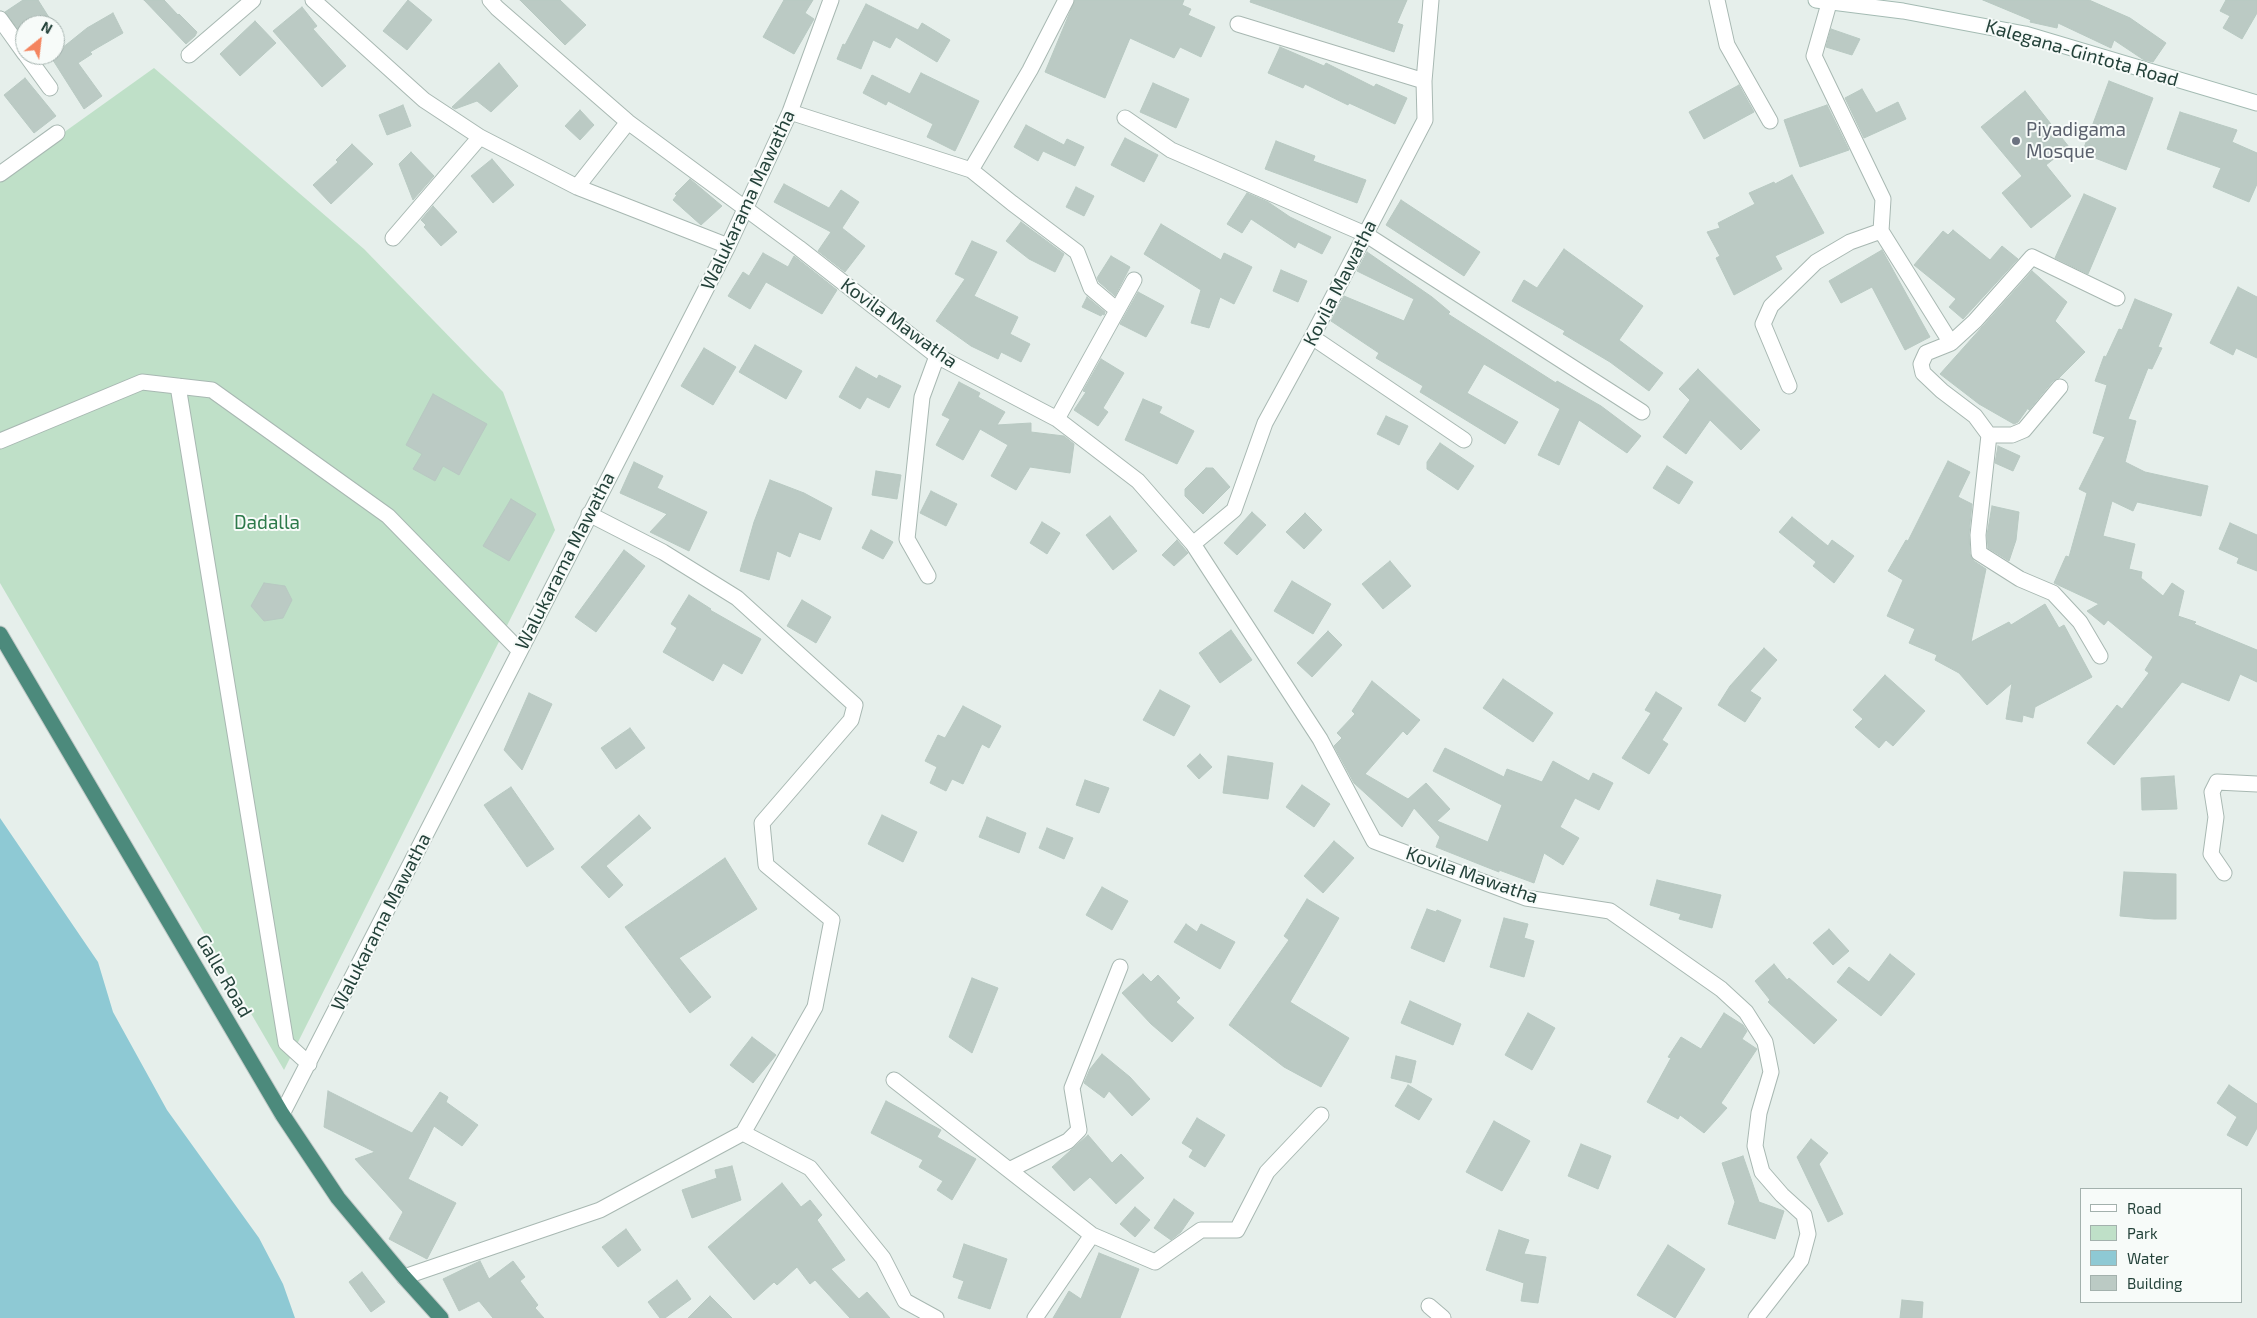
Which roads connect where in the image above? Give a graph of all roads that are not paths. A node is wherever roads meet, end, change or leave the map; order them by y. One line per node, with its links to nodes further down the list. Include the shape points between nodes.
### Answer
1 (253, 0): 12 (street)
2 (313, 0): 22 (street, via 424,100)
3 (490, 0): 20 (street, Kovila Mawatha)
4 (831, 0): 17 (street, Walukarama Mawatha)
5 (1066, 0): 23 (street, via 1030,70)
6 (1431, 0): 14 (street, Kovila Mawatha)
7 (1717, 0): 19 (street, via 1727,45)
8 (1825, 1): 16 (street, Kalegana-Gintota Road, via 1903,11 2025,34); 27 (street, via 1814,56 1883,199)
9 (0, 19): 11 (street)
10 (1238, 24): 14 (street)
11 (15, 40)
12 (189, 55)
13 (33, 65): 15 (street)
14 (1424, 81): 28 (street, Kovila Mawatha, via 1425,120)
15 (50, 88)
16 (2257, 103)
17 (790, 112): 23 (street); 26 (street, Walukarama Mawatha)
18 (1126, 118): 28 (street, via 1171,150)
19 (1770, 120)
20 (628, 122): 25 (street); 26 (street, Kovila Mawatha)
21 (57, 133): 24 (street)
22 (480, 137): 25 (street); 29 (street)
23 (971, 170): 33 (street, via 1077,252 1091,288)
24 (0, 174)
25 (577, 187): 30 (street)
26 (746, 209): 30 (street, Walukarama Mawatha); 36 (street, Kovila Mawatha)
27 (1881, 231): 35 (street); 38 (street, via 1850,242 1816,262 1772,306 1763,324)
28 (1365, 234): 34 (street, Kovila Mawatha); 40 (street)
29 (393, 238)
30 (728, 246): 45 (street, Walukarama Mawatha)
31 (1134, 280): 33 (street)
32 (2117, 298): 35 (street, via 2032,257)
33 (1117, 310): 41 (street)
34 (1312, 338): 43 (street); 46 (street, Kovila Mawatha, via 1265,423 1234,510)
35 (1951, 343): 42 (street, via 1926,353 1921,364 1923,373 1976,416)
36 (938, 356): 41 (street, Kovila Mawatha); 47 (street, via 922,397 907,539)
37 (178, 386): 44 (street, via 142,382); 49 (street, via 212,390 388,516); 54 (street, via 286,1043)
38 (1789, 386)
39 (2060, 387): 42 (street, via 2024,430 2012,435)
40 (1642, 412)
41 (1057, 419): 46 (street, Kovila Mawatha, via 1138,481)
42 (1989, 436): 50 (street, via 1978,535 1979,553 2020,579 2053,593 2080,622)
43 (1464, 440)
44 (0, 441)
45 (589, 514): 49 (street, Walukarama Mawatha); 58 (street, via 663,552 737,598 855,705 851,720 762,823 766,865 832,920 815,1007)
46 (1193, 544): 67 (street, Kovila Mawatha, via 1320,739 1374,842 1526,898 1610,911 1721,989 1746,1012 1766,1042 1771,1072 1759,1114 1757,1155 1762,1172 1804,1215 1808,1234 1801,1260)
47 (928, 576)
48 (0, 634): 56 (highway, Galle Road)
49 (518, 650): 54 (street, Walukarama Mawatha)
50 (2100, 656)
51 (2257, 784): 52 (street, via 2217,782 2212,792 2216,816 2211,854)
52 (2224, 872)
53 (1120, 967): 59 (street, via 1072,1088 1079,1130 1068,1141)
54 (309, 1064): 56 (street, Walukarama Mawatha)
55 (894, 1080): 59 (street)
56 (282, 1114): 61 (highway, Galle Road, via 338,1198)
57 (1322, 1115): 60 (street, via 1268,1172 1237,1230 1201,1230 1154,1262)
58 (743, 1133): 61 (street, via 600,1210); 64 (street, via 810,1168 883,1258 905,1301)
59 (1009, 1170): 60 (street)
60 (1092, 1235): 65 (street)
61 (404, 1277): 63 (highway, Galle Road)
62 (1428, 1306): 66 (street)
63 (442, 1318)
64 (936, 1318)
65 (1035, 1318)
66 (1444, 1318)
67 (1756, 1318)

